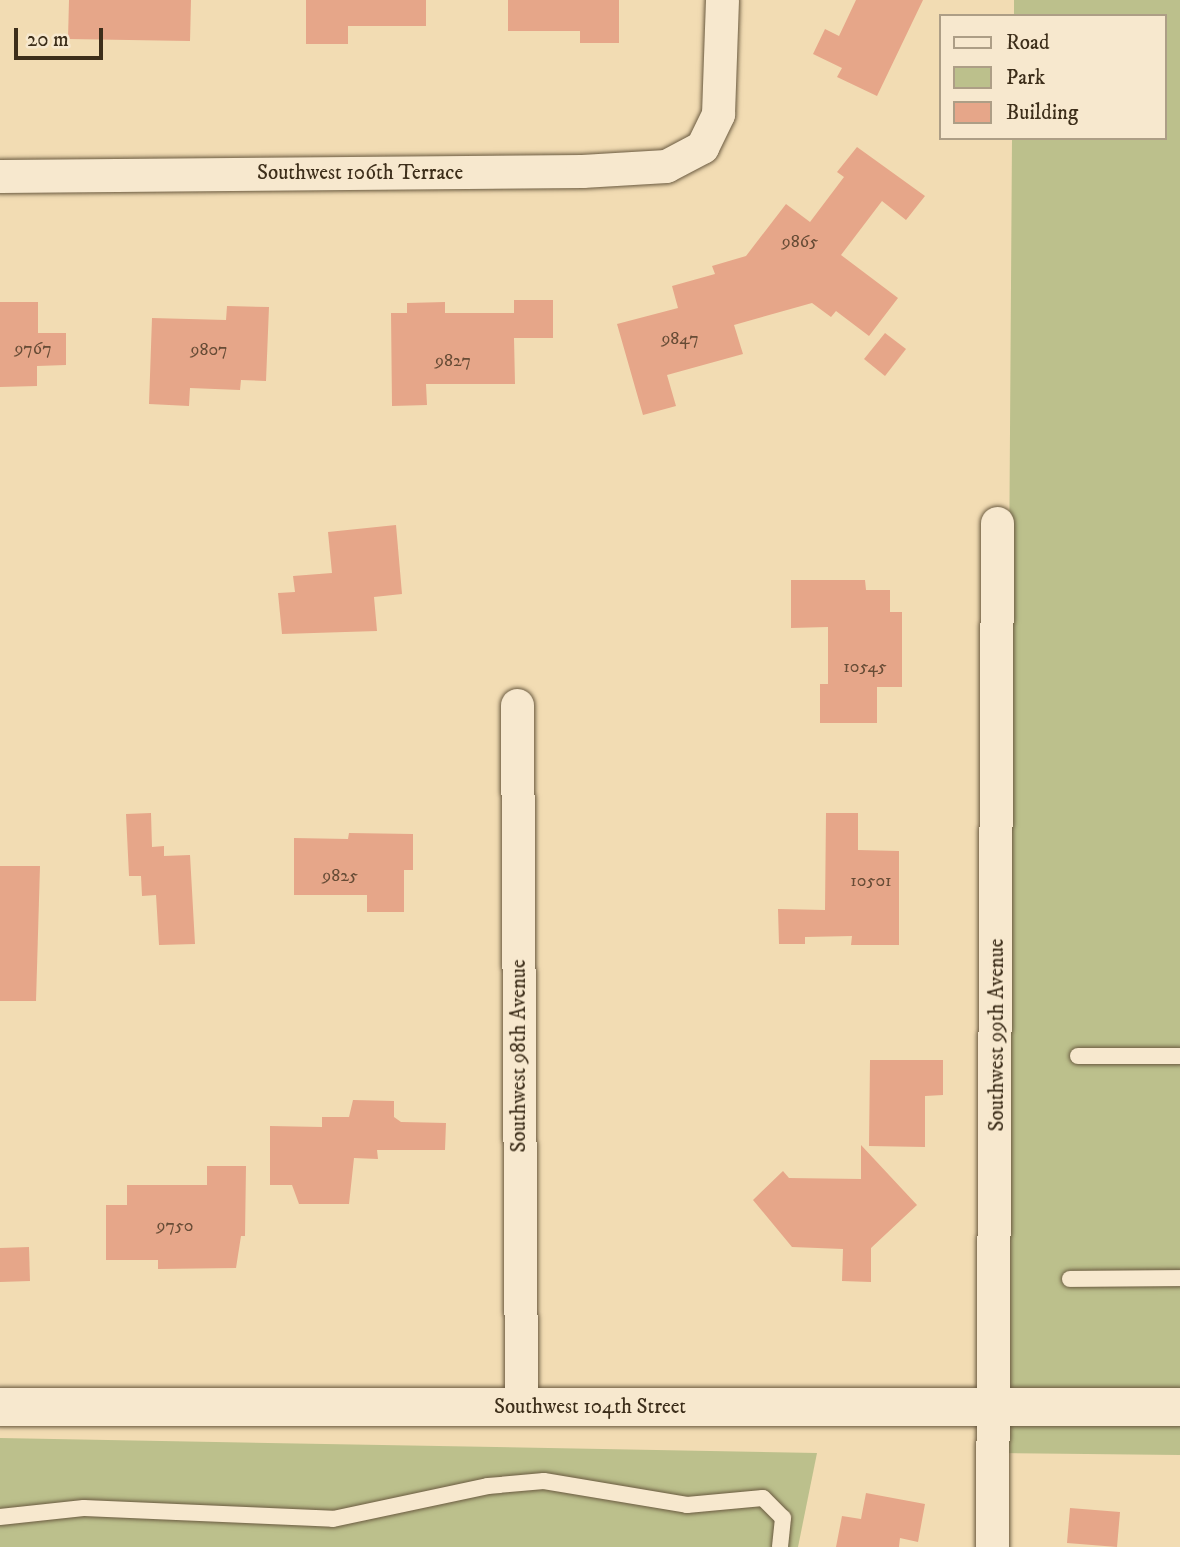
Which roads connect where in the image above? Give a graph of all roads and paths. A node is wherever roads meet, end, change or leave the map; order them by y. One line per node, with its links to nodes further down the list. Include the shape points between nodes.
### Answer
1 (722, 0): 2 (street, Southwest 106th Terrace, via 721,95 708,136 693,155 650,169)
2 (0, 176)
3 (997, 523): 11 (street, Southwest 99th Avenue)
4 (517, 705): 10 (street, Southwest 98th Avenue)
5 (1078, 1056): 6 (lane)
6 (1180, 1056)
7 (1180, 1278): 8 (lane)
8 (1070, 1279)
9 (0, 1407): 10 (street, Southwest 104th Street)
10 (521, 1407): 11 (street, Southwest 104th Street)
11 (996, 1407): 12 (street, Southwest 104th Street); 15 (street, Southwest 99th Avenue)
12 (1180, 1407)
13 (0, 1517): 14 (lane, via 85,1508 342,1518 488,1486 544,1481 678,1505 763,1498 783,1518)
14 (780, 1547)
15 (992, 1547)

